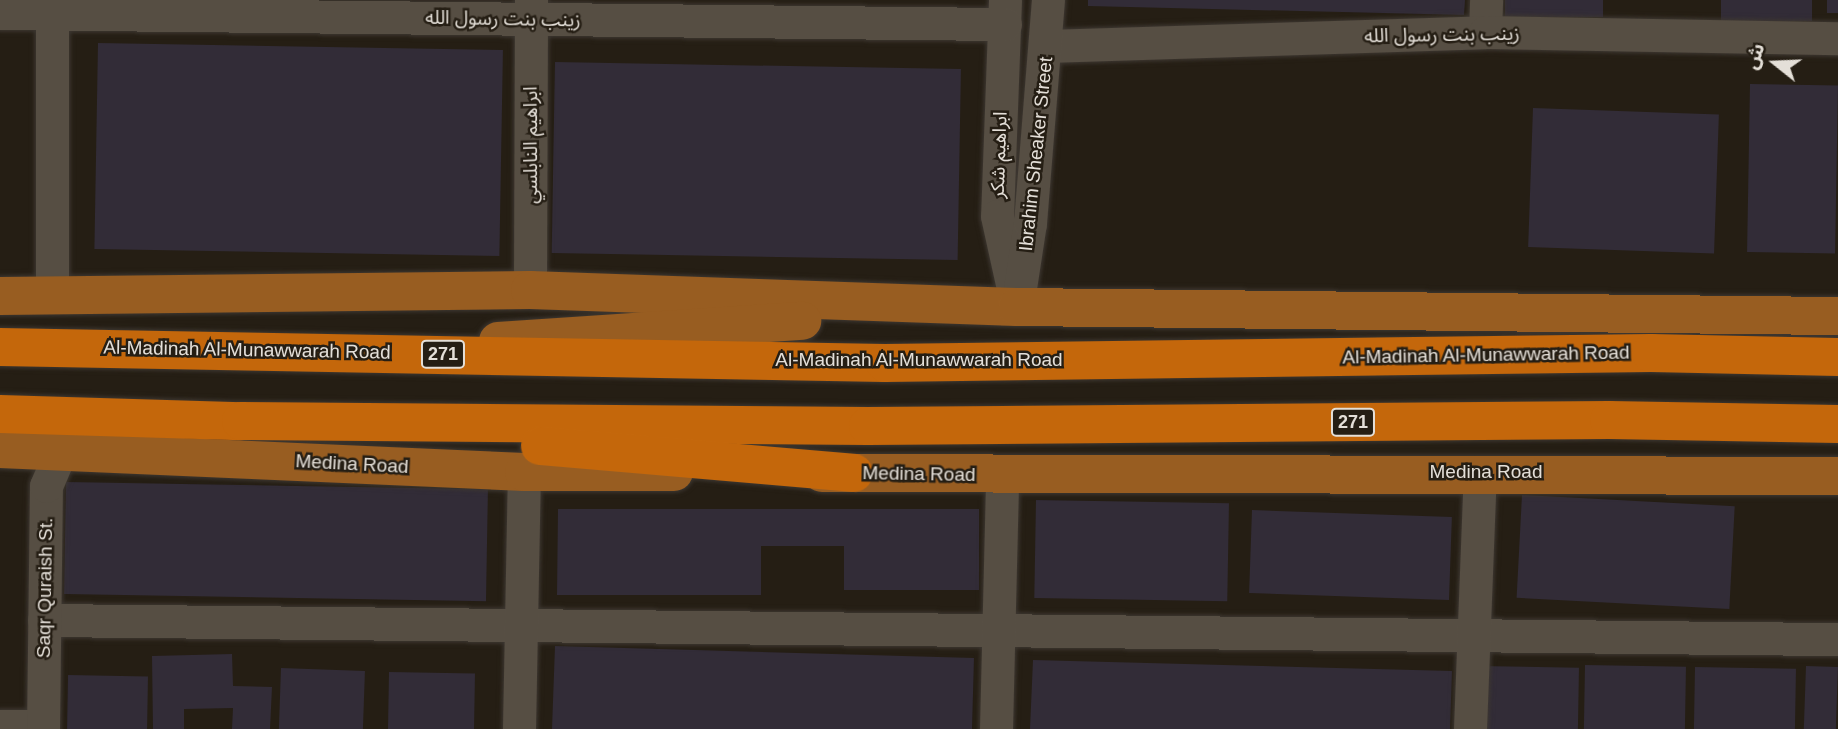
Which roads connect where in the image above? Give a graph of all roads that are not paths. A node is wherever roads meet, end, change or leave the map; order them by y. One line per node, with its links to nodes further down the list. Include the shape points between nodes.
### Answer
1 (1048, 0): 8 (street, Ibrahim Sheaker Street)
2 (52, 7): 3 (street, زينب بنت رسول الله); 5 (street, زينب بنت رسول الله); 11 (street)
3 (531, 10): 4 (street, زينب بنت رسول الله); 9 (street, ابراهيم النابلسي)
4 (1005, 12): 12 (street, ابراهيم شكر, via 997,216)
5 (0, 13)
6 (1485, 16): 7 (street, زينب بنت رسول الله); 8 (street, زينب بنت رسول الله)
7 (1838, 38)
8 (1047, 46): 12 (street, Ibrahim Sheaker Street)
9 (530, 290): 11 (main road); 12 (main road)
10 (0, 296): 11 (main road)
11 (52, 298)
12 (1017, 307): 13 (main road); 15 (main road)
13 (1838, 316)
14 (0, 347): 15 (highway, Al-Madinah Al-Munawwarah Road / 271)
15 (339, 352): 16 (highway, Al-Madinah Al-Munawwarah Road / 271, via 885,363 1651,353)
16 (1838, 357)
17 (0, 414): 18 (highway, 271)
18 (241, 421): 19 (highway, 271, via 868,426 1609,420); 24 (highway)
19 (1838, 424)
20 (0, 449): 21 (main road, Medina Road)
21 (61, 450): 22 (main road, Medina Road); 27 (street, Saqr Quraish St., via 46,486)
22 (524, 472): 24 (main road, Medina Road); 28 (street)
23 (1480, 472): 25 (main road, Medina Road); 26 (main road, Medina Road); 30 (street)
24 (854, 473): 25 (main road, Medina Road)
25 (1002, 476): 29 (street)
26 (1838, 476)
27 (44, 620): 28 (street); 33 (street, Saqr Quraish St.)
28 (519, 625): 29 (street); 34 (street)
29 (998, 632): 30 (street); 35 (street)
30 (1472, 636): 31 (street); 36 (street)
31 (1838, 639)
32 (0, 726): 33 (street)
33 (43, 728)
34 (519, 729)
35 (996, 729)
36 (1470, 729)

